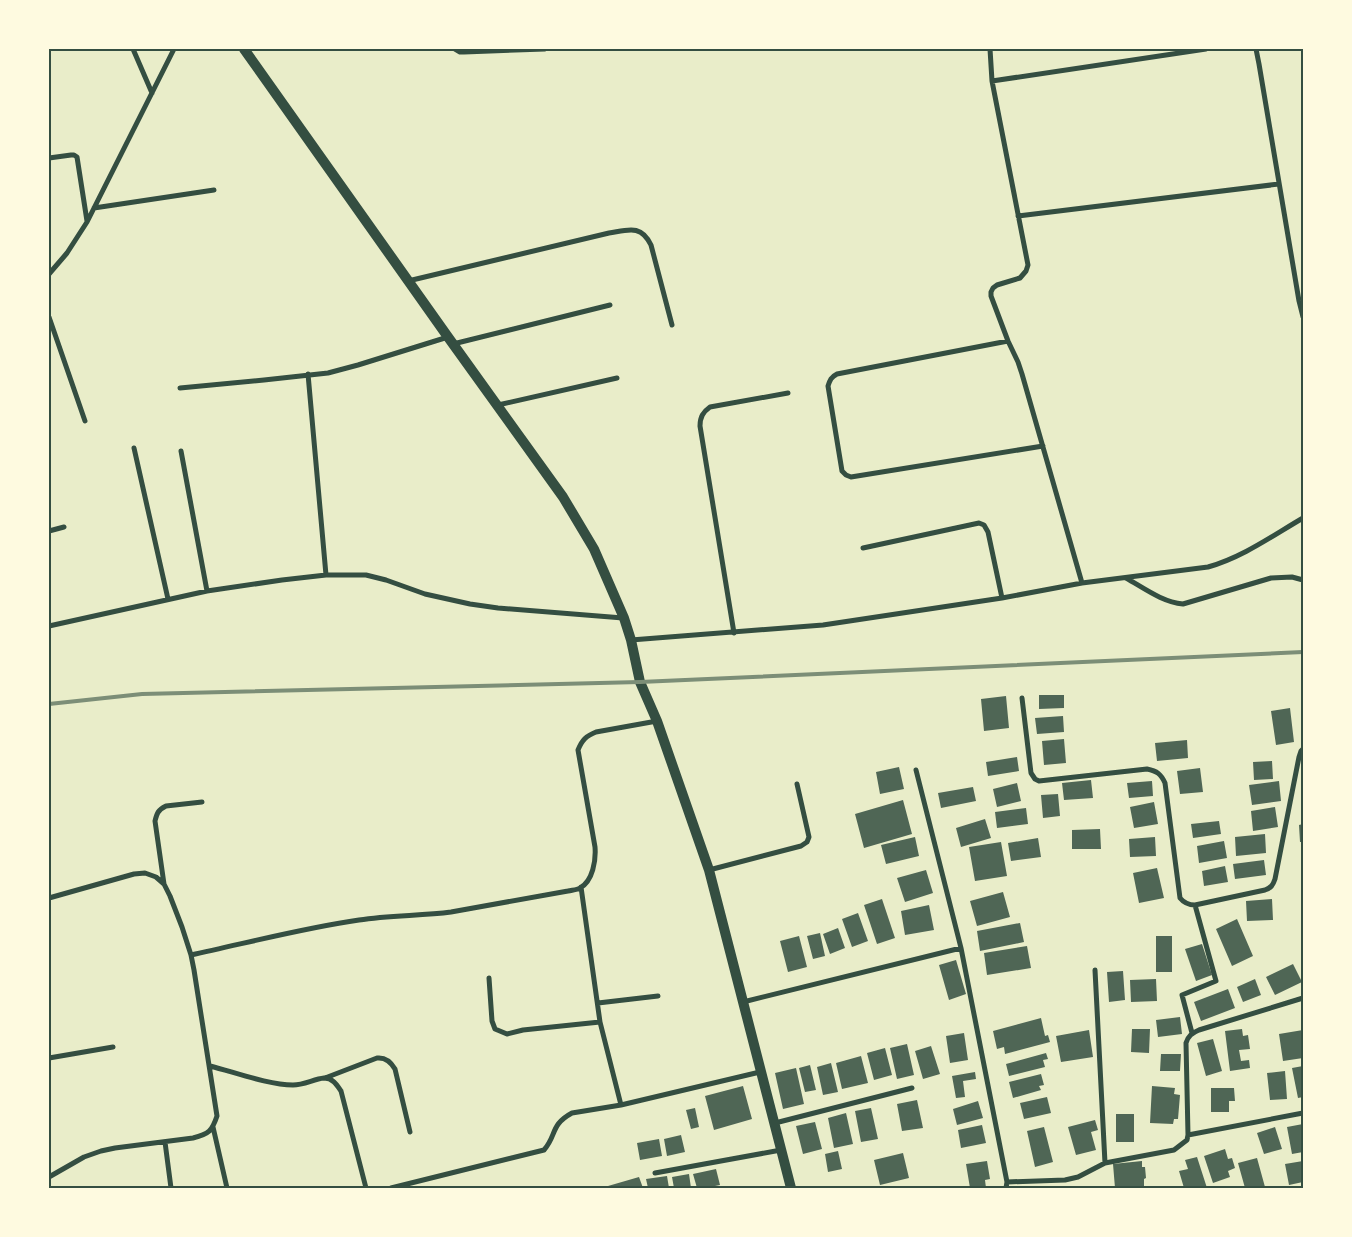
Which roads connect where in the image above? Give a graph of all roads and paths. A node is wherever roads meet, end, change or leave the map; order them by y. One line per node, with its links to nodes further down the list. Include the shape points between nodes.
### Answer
1 (133, 49): 10 (street)
2 (174, 49): 10 (street)
3 (244, 49): 18 (main road)
4 (455, 49): 5 (street, via 464,52)
5 (545, 49)
6 (990, 49): 9 (street)
7 (1206, 49): 9 (street)
8 (1256, 49): 12 (street)
9 (992, 81): 15 (street)
10 (152, 93): 14 (street)
11 (49, 158): 16 (street, via 77,157)
12 (1279, 184): 15 (street); 21 (street)
13 (214, 190): 14 (street)
14 (94, 208): 16 (street)
15 (1018, 216): 24 (street, via 1028,266 1020,278 997,285 991,292)
16 (87, 222): 17 (street, via 68,253)
17 (49, 274)
18 (408, 281): 22 (street, via 609,233 634,230 647,236 651,245); 23 (main road)
19 (610, 305): 23 (street)
20 (49, 316): 30 (street)
21 (1303, 317)
22 (672, 325)
23 (450, 341): 25 (street, via 342,370); 29 (main road)
24 (1008, 341): 31 (street, via 1022,374); 31 (street, via 832,376 828,386 842,471 851,477)
25 (308, 374): 27 (street); 38 (street)
26 (617, 378): 29 (street)
27 (180, 388)
28 (788, 393): 47 (street, via 710,407 700,418)
29 (497, 405): 45 (main road, via 563,497 594,549)
30 (85, 421)
31 (1042, 446): 41 (street)
32 (134, 448): 44 (street)
33 (181, 451): 42 (street)
34 (1303, 518): 39 (street, via 1226,562)
35 (64, 527): 36 (street)
36 (49, 531)
37 (863, 548): 43 (street, via 979,523 988,532)
38 (326, 575): 42 (street); 45 (street, via 366,575 470,604)
39 (1125, 578): 40 (street, via 1164,600 1183,604 1271,578); 41 (street)
40 (1303, 580)
41 (1082, 583): 43 (street)
42 (207, 591): 44 (street)
43 (1002, 598): 47 (street, via 823,625)
44 (168, 599): 46 (street)
45 (624, 618): 48 (main road)
46 (49, 626)
47 (734, 633): 48 (street)
48 (631, 640): 50 (main road, via 640,682)
49 (1022, 698): 59 (street, via 1031,773 1035,780 1147,769 1161,775 1165,783 1180,898 1189,905)
50 (657, 721): 55 (main road); 57 (street, via 596,732 582,741 578,750 596,857 590,877)
51 (1303, 749): 59 (street, via 1298,757 1273,885 1269,889)
52 (916, 770): 60 (street)
53 (798, 784): 55 (street, via 808,842)
54 (202, 802): 56 (street, via 166,806 157,813 155,821)
55 (709, 870): 66 (main road)
56 (164, 884): 58 (street, via 156,877 134,874); 61 (street)
57 (581, 888): 61 (street, via 451,912 342,922); 67 (street)
58 (49, 898)
59 (1195, 905): 69 (street, via 1216,981 1182,995)
60 (961, 948): 66 (street); 87 (street)
61 (190, 955): 72 (street)
62 (1095, 970): 84 (street)
63 (489, 978): 68 (street, via 492,1021 495,1029 501,1032 507,1034)
64 (658, 996): 67 (street)
65 (1303, 998): 69 (street)
66 (743, 1002): 73 (main road)
67 (598, 1003): 68 (street)
68 (600, 1022): 76 (street)
69 (1192, 1033): 81 (street, via 1186,1043)
70 (113, 1046): 71 (street)
71 (49, 1058)
72 (210, 1066): 74 (street, via 294,1085); 79 (street, via 217,1116)
73 (760, 1072): 76 (street); 78 (main road)
74 (325, 1078): 80 (street, via 377,1058 387,1059 395,1068); 90 (street, via 335,1082 341,1091)
75 (912, 1088): 78 (street)
76 (620, 1106): 91 (street, via 566,1116 557,1124 547,1147 540,1152)
77 (1303, 1113): 81 (street)
78 (773, 1123): 83 (main road)
79 (213, 1127): 82 (street, via 206,1134 194,1138); 89 (street)
80 (410, 1132)
81 (1188, 1135): 84 (street, via 1187,1140 1174,1150)
82 (165, 1142): 86 (street, via 101,1151); 88 (street)
83 (780, 1150): 85 (street); 92 (main road)
84 (1105, 1163): 87 (street, via 1066,1180)
85 (654, 1173)
86 (49, 1177)
87 (1007, 1185)
88 (171, 1188)
89 (228, 1188)
90 (366, 1188)
91 (391, 1188)
92 (791, 1188)

